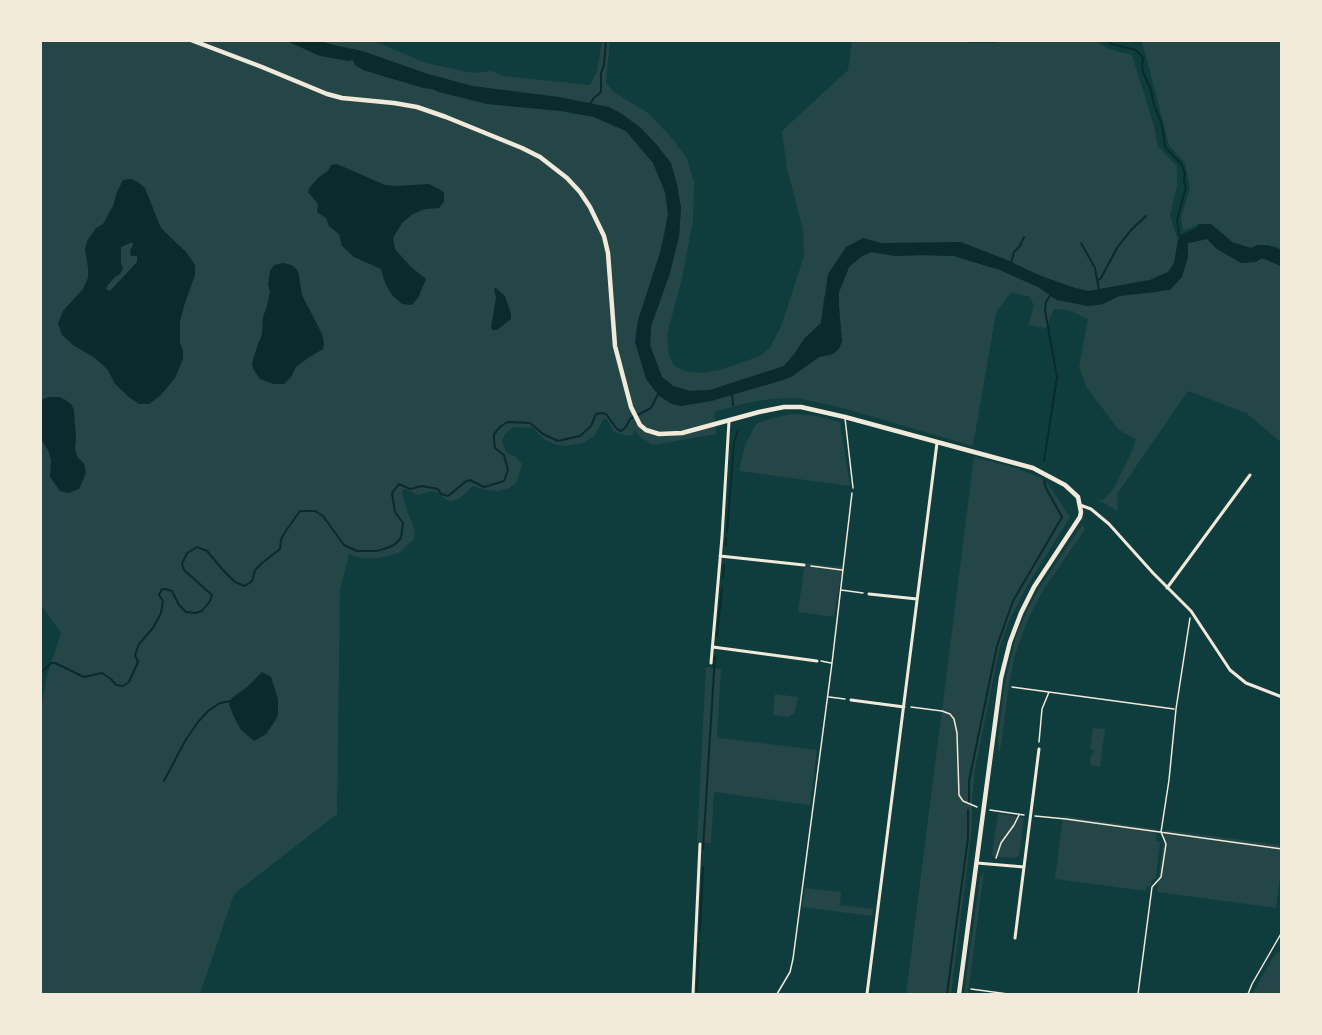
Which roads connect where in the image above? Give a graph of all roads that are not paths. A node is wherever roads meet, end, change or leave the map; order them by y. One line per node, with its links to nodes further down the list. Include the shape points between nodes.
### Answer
1 (190, 40): 3 (street, via 327,94 417,107 540,157 580,192 604,236 615,346 638,421 651,432 668,435)
2 (845, 417): 3 (street, via 784,407); 4 (street); 6 (lane)
3 (729, 421): 8 (street)
4 (937, 441): 7 (street, via 1033,468 1065,485 1078,497); 12 (street)
5 (1250, 475): 10 (street)
6 (853, 488)
7 (1080, 505): 10 (street, via 1091,508 1109,524); 21 (street, via 1080,518 1034,587 1010,642 1001,678)
8 (720, 556): 9 (street); 13 (street)
9 (804, 565)
10 (1167, 588): 16 (street, via 1191,611 1230,670 1246,683)
11 (869, 594): 12 (street)
12 (917, 599): 18 (street)
13 (713, 647): 14 (street); 15 (street)
14 (817, 661)
15 (711, 663)
16 (1281, 697)
17 (851, 700): 18 (street)
18 (904, 707): 25 (street)
19 (1039, 749): 22 (street)
20 (700, 844): 24 (street)
21 (977, 863): 22 (street); 26 (street)
22 (1024, 867): 23 (street)
23 (1015, 938)
24 (693, 994)
25 (867, 994)
26 (959, 994)

